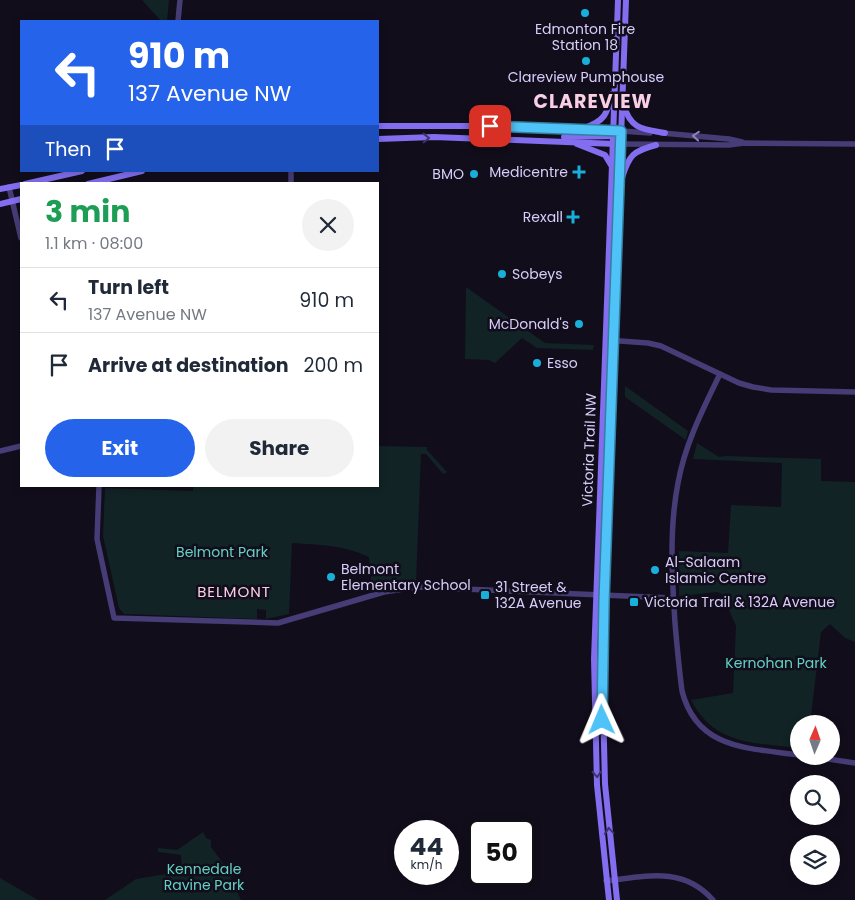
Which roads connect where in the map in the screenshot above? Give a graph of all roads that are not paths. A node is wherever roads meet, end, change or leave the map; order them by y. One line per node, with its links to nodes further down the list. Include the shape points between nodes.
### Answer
1 (180, 0): 4 (street)
2 (618, 0): 5 (main road, Victoria Trail NW)
3 (626, 0): 6 (main road, Victoria Trail NW)
4 (178, 20)
5 (615, 81): 8 (main road, via 604,117); 11 (main road, Victoria Trail NW)
6 (622, 97): 9 (main road, Victoria Trail NW); 10 (main road, via 627,116 634,125)
7 (379, 126): 8 (main road)
8 (580, 130): 11 (main road)
9 (621, 131): 10 (street); 11 (main road); 16 (main road, Victoria Trail NW)
10 (665, 133): 15 (street, one-way to 10, via 729,138)
11 (613, 137): 13 (main road); 14 (main road); 16 (main road); 19 (main road, Victoria Trail NW)
12 (379, 139): 13 (main road, one-way to 13)
13 (520, 140): 14 (main road)
14 (571, 142): 19 (main road, via 605,154)
15 (744, 143): 17 (street); 18 (street)
16 (621, 144): 18 (street); 25 (main road, Victoria Trail NW)
17 (855, 144)
18 (656, 145): 25 (main road, via 631,156)
19 (612, 166): 32 (main road, Victoria Trail NW)
20 (78, 172): 22 (main road)
21 (138, 172): 23 (main road)
22 (34, 182)
23 (96, 182)
24 (20, 185): 26 (main road)
25 (619, 186): 33 (main road, Victoria Trail NW)
26 (9, 187): 27 (main road); 29 (street)
27 (0, 190)
28 (20, 199): 29 (main road)
29 (13, 201): 30 (main road); 31 (street)
30 (0, 204)
31 (20, 233)
32 (606, 340): 33 (street); 39 (main road, Victoria Trail NW)
33 (614, 341): 34 (street, via 661,346); 40 (main road, Victoria Trail NW)
34 (720, 374): 35 (street, via 762,389); 41 (street, via 694,429 678,482 673,529)
35 (855, 392)
36 (20, 446): 37 (street)
37 (0, 451)
38 (98, 487): 39 (street, via 97,539 114,618 276,623 384,592 411,588)
39 (596, 595): 40 (street); 45 (main road, Victoria Trail NW, one-way to 45, via 594,720)
40 (604, 595): 41 (street); 46 (main road, Victoria Trail NW, one-way to 40, via 602,720)
41 (673, 598): 42 (street, via 682,691 695,720 707,733 728,744)
42 (790, 754)
43 (840, 761): 44 (street)
44 (855, 763)
45 (606, 880): 46 (street); 47 (main road, Victoria Trail NW)
46 (614, 880): 48 (main road, Victoria Trail NW); 49 (street, via 647,875 676,877 698,887)
47 (608, 900)
48 (617, 900)
49 (713, 900)

